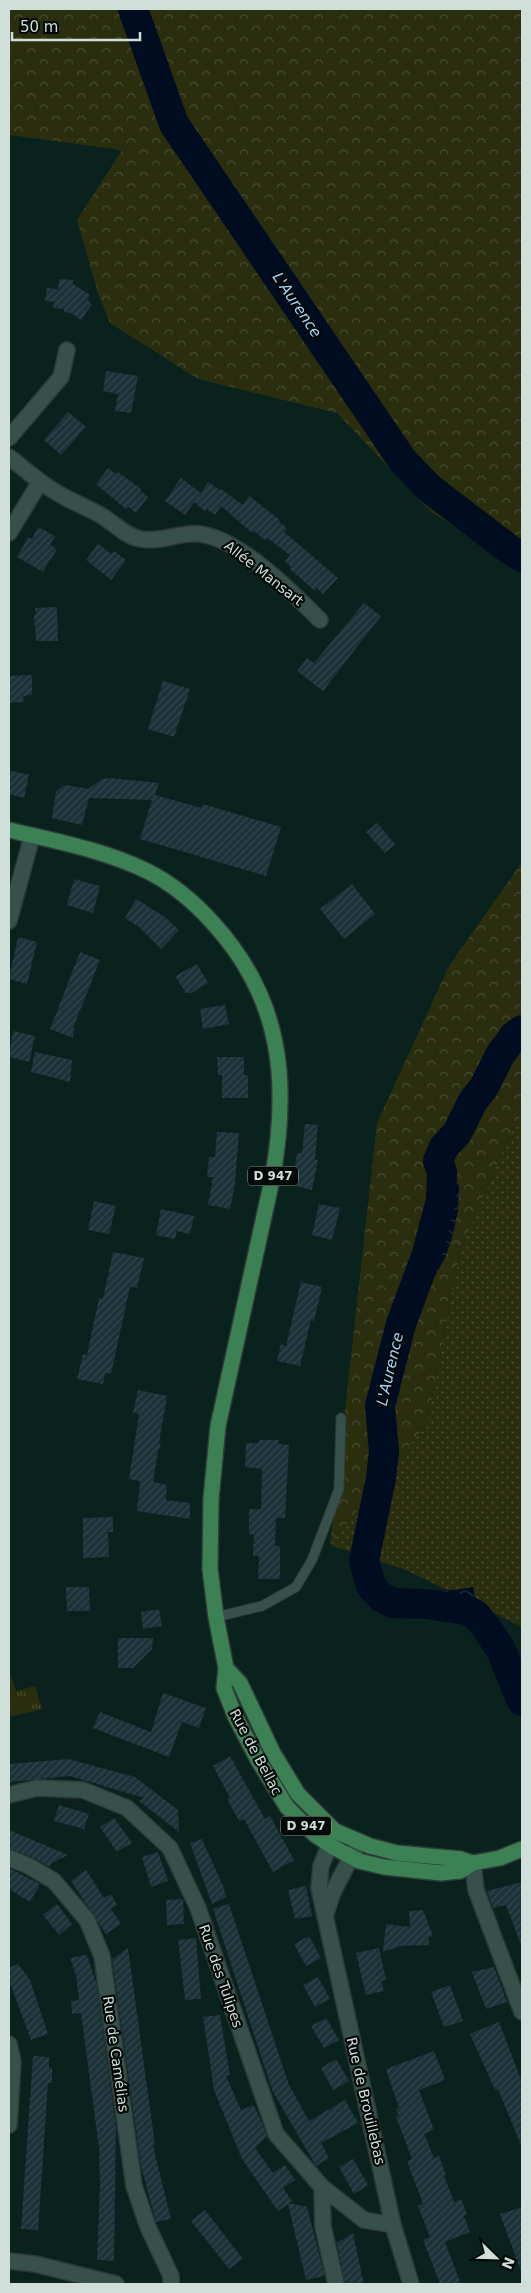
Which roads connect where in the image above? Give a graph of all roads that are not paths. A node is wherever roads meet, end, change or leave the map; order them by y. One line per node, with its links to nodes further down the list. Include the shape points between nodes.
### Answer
1 (67, 350): 2 (street, via 61,377)
2 (9, 438)
3 (9, 457): 4 (street, Allée Mansart)
4 (40, 482): 5 (street); 6 (street, Allée Mansart, via 140,539 204,534 222,540 295,595)
5 (9, 533)
6 (320, 620)
7 (9, 830): 8 (main road, D 947)
8 (32, 836): 9 (street); 11 (main road, D 947, via 110,856 147,871 176,890 202,912 236,951 255,981 273,1030 280,1078 279,1141 218,1426 213,1463 210,1569)
9 (9, 921)
10 (341, 1418): 11 (lane, via 339,1489 312,1560 296,1587 262,1606)
11 (216, 1617): 13 (main road, Rue de Bellac / D 947, via 226,1668 224,1688 258,1760 287,1807 314,1834)
12 (9, 1795): 23 (street, Rue des Tulipes, via 37,1788 83,1790 127,1808 170,1848 198,1908 276,2134)
13 (332, 1838): 14 (main road, Rue de Bellac / D 947); 16 (main road, Rue de Bellac / D 947); 19 (street, Rue de Brouillebas, via 321,1866 319,1888)
14 (359, 1842): 16 (street); 18 (main road, Rue de Bellac / D 947, via 398,1853)
15 (522, 1849): 18 (main road, Rue de Bellac / D 947, via 500,1858)
16 (352, 1857): 18 (main road, Rue de Bellac / D 947, via 384,1867 417,1872 460,1871); 19 (street)
17 (9, 1858): 27 (street, Rue de Camélias, via 54,1881 87,1920 102,1956 134,2186 148,2227 171,2276)
18 (473, 1863): 20 (street, via 476,1890)
19 (324, 1917): 24 (street, Rue de Brouillebas)
20 (522, 2012)
21 (9, 2044): 22 (street, via 13,2062)
22 (9, 2125)
23 (322, 2187): 24 (street, Rue des Tulipes, via 364,2220); 28 (street, via 323,2226)
24 (393, 2225): 29 (street, Rue de Brouillebas)
25 (9, 2261): 26 (street, via 35,2264)
26 (116, 2284)
27 (171, 2284)
28 (336, 2284)
29 (411, 2284)

